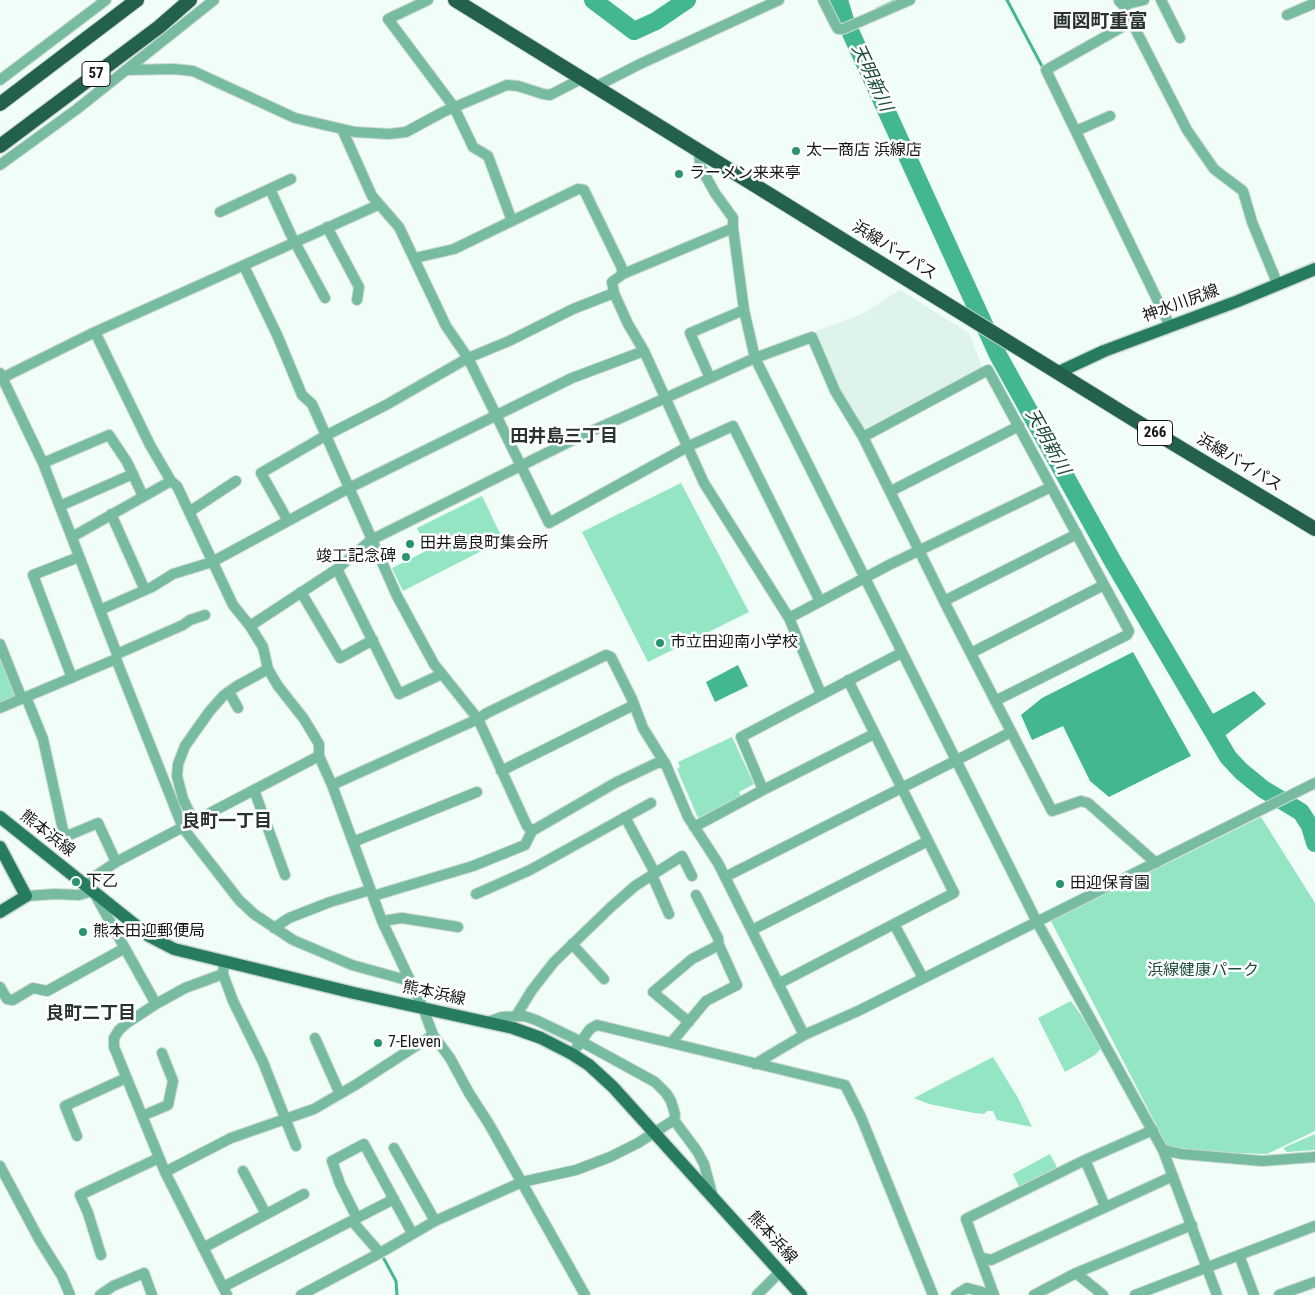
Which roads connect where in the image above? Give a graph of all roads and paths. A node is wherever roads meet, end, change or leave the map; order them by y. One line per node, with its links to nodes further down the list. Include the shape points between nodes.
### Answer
1 (137, 0): 21 (highway, 57)
2 (190, 0): 26 (highway, 57, via 159,27)
3 (214, 0): 17 (street)
4 (428, 0): 22 (street, via 388,19)
5 (455, 0): 18 (highway, 浜線バイパス / 266)
6 (779, 0): 20 (street)
7 (823, 0): 8 (street, via 838,29)
8 (910, 0)
9 (1144, 0): 12 (street)
10 (1161, 0): 16 (street)
11 (102, 1): 19 (street)
12 (1121, 3): 15 (street)
13 (1315, 3): 14 (street)
14 (1287, 15)
15 (1131, 22): 25 (street, via 1046,70); 41 (street, via 1188,130 1214,169 1243,191)
16 (1180, 38)
17 (126, 70): 24 (street, via 193,71 295,118); 28 (street)
18 (583, 78): 20 (highway, 浜線バイパス / 266); 22 (street, via 550,95 507,85)
19 (0, 80)
20 (595, 87): 27 (highway, 浜線バイパス / 266)
21 (0, 104)
22 (454, 108): 24 (street, via 406,132 355,132); 33 (street, via 473,147 488,156)
23 (1110, 116): 25 (street)
24 (342, 128): 31 (street)
25 (1076, 131): 46 (street)
26 (0, 146)
27 (699, 151): 35 (street, via 700,166 733,218); 51 (highway, 浜線バイパス / 266)
28 (0, 165)
29 (291, 179): 30 (street)
30 (270, 189): 32 (street); 36 (street)
31 (378, 204): 34 (street); 37 (street, via 399,227)
32 (220, 212)
33 (512, 221): 37 (street, via 454,249); 40 (street, via 578,189 584,190)
34 (328, 228): 36 (street); 44 (street, via 359,287)
35 (733, 228): 40 (street); 45 (street)
36 (295, 242): 38 (street); 43 (street)
37 (415, 258): 49 (street, via 446,326)
38 (244, 266): 47 (street); 57 (street, via 302,395 312,404)
39 (1315, 269): 41 (main road, 神水川尻線)
40 (623, 274): 42 (street, via 612,282)
41 (1278, 285): 46 (main road, 神水川尻線)
42 (614, 294): 48 (street); 49 (street, via 573,309)
43 (325, 298)
44 (357, 300)
45 (744, 310): 50 (street); 53 (street, via 690,333)
46 (1170, 326): 51 (main road, 神水川尻線)
47 (95, 332): 52 (street); 63 (street, via 150,446)
48 (644, 351): 54 (street); 55 (street, via 572,378)
49 (468, 358): 55 (street); 57 (street)
50 (755, 358): 53 (street); 58 (street, via 812,337 835,391); 81 (street)
51 (1059, 372): 73 (highway, 浜線バイパス / 266)
52 (1, 376): 60 (street)
53 (710, 378): 54 (street)
54 (665, 397): 59 (street); 61 (street)
55 (495, 416): 61 (street); 66 (street)
56 (1019, 426): 58 (street, via 988,370); 65 (street); 67 (street)
57 (325, 436): 66 (street); 72 (street, via 261,473)
58 (863, 437): 67 (street)
59 (689, 446): 61 (street, via 549,523); 85 (street, via 733,426); 89 (street, via 704,483)
60 (43, 463): 62 (street, via 109,435); 69 (street)
61 (521, 466): 76 (street)
62 (133, 474): 68 (street); 69 (street)
63 (171, 481): 68 (street); 70 (street, via 177,486)
64 (236, 481): 70 (street)
65 (1051, 487): 74 (street); 77 (street)
66 (349, 488): 72 (street); 76 (street)
67 (891, 491): 77 (street)
68 (143, 496): 71 (street)
69 (60, 506): 75 (street)
70 (189, 512): 79 (street)
71 (111, 514): 75 (street); 83 (street)
72 (288, 520): 79 (street)
73 (1315, 529)
74 (1077, 534): 82 (street); 86 (street)
75 (72, 537): 78 (street)
76 (371, 540): 80 (street); 97 (street, via 397,596)
77 (920, 551): 81 (street); 86 (street)
78 (80, 557): 87 (street); 98 (street, via 33,575)
79 (212, 562): 83 (street, via 173,574); 90 (street, via 232,605)
80 (337, 569): 84 (street); 91 (street)
81 (865, 578): 85 (street); 93 (street)
82 (1104, 585): 94 (street); 103 (street, via 1129,631 1127,635)
83 (145, 590): 87 (street)
84 (301, 592): 90 (street); 91 (street, via 340,658)
85 (820, 602): 89 (street)
86 (944, 602): 94 (street)
87 (100, 610): 95 (street)
88 (205, 615): 95 (street)
89 (789, 618): 101 (street)
90 (250, 626): 96 (street, via 262,647)
91 (373, 640): 97 (street, via 399,694)
92 (0, 644): 102 (street)
93 (901, 653): 99 (street); 111 (street)
94 (971, 653): 103 (street)
95 (117, 656): 98 (street); 125 (street)
96 (268, 669): 100 (street); 110 (street, via 319,744)
97 (442, 674): 107 (street)
98 (72, 678): 102 (street)
99 (848, 680): 101 (street); 109 (street)
100 (229, 692): 106 (street); 123 (street, via 195,731 178,764 178,786)
101 (821, 694): 118 (street, via 740,737)
102 (24, 698): 105 (street); 130 (street, via 43,739 63,830 67,836 98,823)
103 (995, 701): 108 (street)
104 (634, 705): 107 (street, via 611,657 606,655); 112 (street, via 643,728); 113 (street)
105 (0, 708)
106 (238, 708)
107 (478, 719): 113 (street); 115 (street)
108 (1011, 732): 111 (street); 131 (street, via 1052,811 1081,801 1088,803)
109 (874, 734): 116 (street); 118 (street)
110 (320, 756): 115 (street); 117 (street)
111 (957, 760): 116 (street); 144 (street)
112 (666, 765): 124 (street); 126 (street, via 657,763 615,783)
113 (501, 770): 126 (street)
114 (1315, 783): 131 (street)
115 (332, 785): 128 (street)
116 (902, 789): 127 (street); 135 (street)
117 (254, 790): 123 (street); 133 (street)
118 (763, 790): 124 (street)
119 (478, 792): 128 (street)
120 (651, 803): 122 (street)
121 (0, 817): 136 (main road, 熊本浜線)
122 (626, 817): 132 (street); 138 (street, via 530,870)
123 (194, 822): 125 (street)
124 (694, 827): 135 (street)
125 (183, 828): 130 (street); 147 (street, via 239,900)
126 (532, 831): 137 (street, via 525,845 473,866)
127 (928, 841): 145 (street, via 954,893); 148 (street)
128 (353, 842): 137 (street)
129 (0, 847): 140 (main road)
130 (116, 862): 136 (street)
131 (1156, 863): 144 (street)
132 (654, 874): 134 (street, via 682,856); 142 (street); 149 (street, via 629,891)
133 (285, 875)
134 (692, 876)
135 (725, 877): 148 (street)
136 (88, 887): 140 (street, via 79,895); 151 (street); 152 (main road, 熊本浜線, via 149,936)
137 (372, 893): 143 (street); 147 (street, via 330,902 289,918)
138 (476, 894)
139 (696, 895): 150 (street)
140 (26, 896): 141 (main road)
141 (0, 912)
142 (669, 914)
143 (382, 921): 146 (street, via 402,918); 155 (street)
144 (1037, 922): 153 (street); 176 (street)
145 (894, 924): 153 (street); 156 (street)
146 (458, 927)
147 (274, 928): 155 (street, via 293,940 352,965)
148 (752, 930): 156 (street)
149 (572, 944): 154 (street); 160 (street, via 532,990)
150 (719, 945): 162 (street, via 737,985 706,1001); 162 (street, via 692,959 653,992)
151 (125, 948): 157 (street, via 47,991 33,988 13,1000 8,999); 158 (street)
152 (223, 968): 158 (street); 159 (main road, 熊本浜線); 174 (street, via 233,1001 263,1062)
153 (923, 978): 164 (street)
154 (604, 979)
155 (410, 980): 159 (street)
156 (778, 984): 164 (street)
157 (0, 987)
158 (156, 1004): 171 (street, via 127,1023 114,1038 114,1047)
159 (423, 1008): 161 (main road, 熊本浜線); 163 (street)
160 (516, 1016): 161 (street); 166 (street, via 536,1020)
161 (488, 1022): 169 (main road, 熊本浜線, via 542,1038)
162 (688, 1022): 167 (street)
163 (433, 1035): 172 (street); 189 (street, via 450,1058)
164 (804, 1035): 170 (street)
165 (315, 1038): 172 (street)
166 (582, 1042): 167 (street, via 590,1029 597,1026); 169 (street); 175 (street, via 655,1082 671,1101)
167 (671, 1043): 170 (street)
168 (162, 1054): 173 (street, via 173,1082 168,1105)
169 (572, 1054): 177 (main road, 熊本浜線, via 613,1087)
170 (755, 1064): 219 (street, via 845,1085)
171 (126, 1078): 173 (street); 178 (street, via 65,1106)
172 (340, 1094): 174 (street)
173 (142, 1116): 183 (street)
174 (286, 1120): 179 (street); 187 (street, via 231,1138)
175 (674, 1120): 177 (street); 191 (street, via 704,1164)
176 (1153, 1130): 181 (street); 184 (street)
177 (655, 1134): 189 (street, via 576,1170); 191 (main road, 熊本浜線)
178 (77, 1136)
179 (296, 1146)
180 (394, 1148): 196 (street)
181 (1163, 1150): 182 (street, via 1262,1160); 188 (street)
182 (1315, 1157)
183 (159, 1158): 187 (street); 202 (street, via 80,1195)
184 (1085, 1160): 193 (street); 204 (street, via 966,1219)
185 (0, 1166): 212 (street)
186 (242, 1171): 194 (street)
187 (164, 1172): 200 (street)
188 (1173, 1176): 193 (street); 197 (street)
189 (522, 1182): 196 (street); 216 (street)
190 (304, 1194): 194 (street)
191 (713, 1198): 207 (main road, 熊本浜線)
192 (394, 1199): 195 (street); 195 (street, via 364,1144 332,1161); 199 (street)
193 (1105, 1206): 205 (street)
194 (266, 1214): 200 (street)
195 (355, 1219): 201 (street); 211 (street)
196 (435, 1220): 199 (street)
197 (1192, 1225): 206 (street); 209 (street)
198 (1315, 1226): 203 (street)
199 (412, 1234): 201 (street)
200 (203, 1248): 211 (street)
201 (380, 1253): 215 (street)
202 (101, 1255)
203 (1239, 1255): 206 (street); 226 (street)
204 (980, 1257): 205 (street); 208 (street)
205 (991, 1260): 208 (street, via 987,1263)
206 (1207, 1267): 224 (street); 225 (street)
207 (780, 1272): 217 (street); 218 (main road, 熊本浜線)
208 (986, 1273): 221 (street)
209 (1076, 1273): 222 (street); 223 (street)
210 (1315, 1282): 227 (street)
211 (225, 1291)
212 (70, 1295)
213 (100, 1295): 214 (street, via 113,1286 144,1274)
214 (152, 1295)
215 (301, 1295)
216 (585, 1295)
217 (757, 1295)
218 (801, 1295)
219 (933, 1295)
220 (956, 1295): 221 (street, via 967,1288)
221 (994, 1295)
222 (1034, 1295)
223 (1103, 1295)
224 (1135, 1295)
225 (1218, 1295)
226 (1254, 1295)
227 (1279, 1295)

